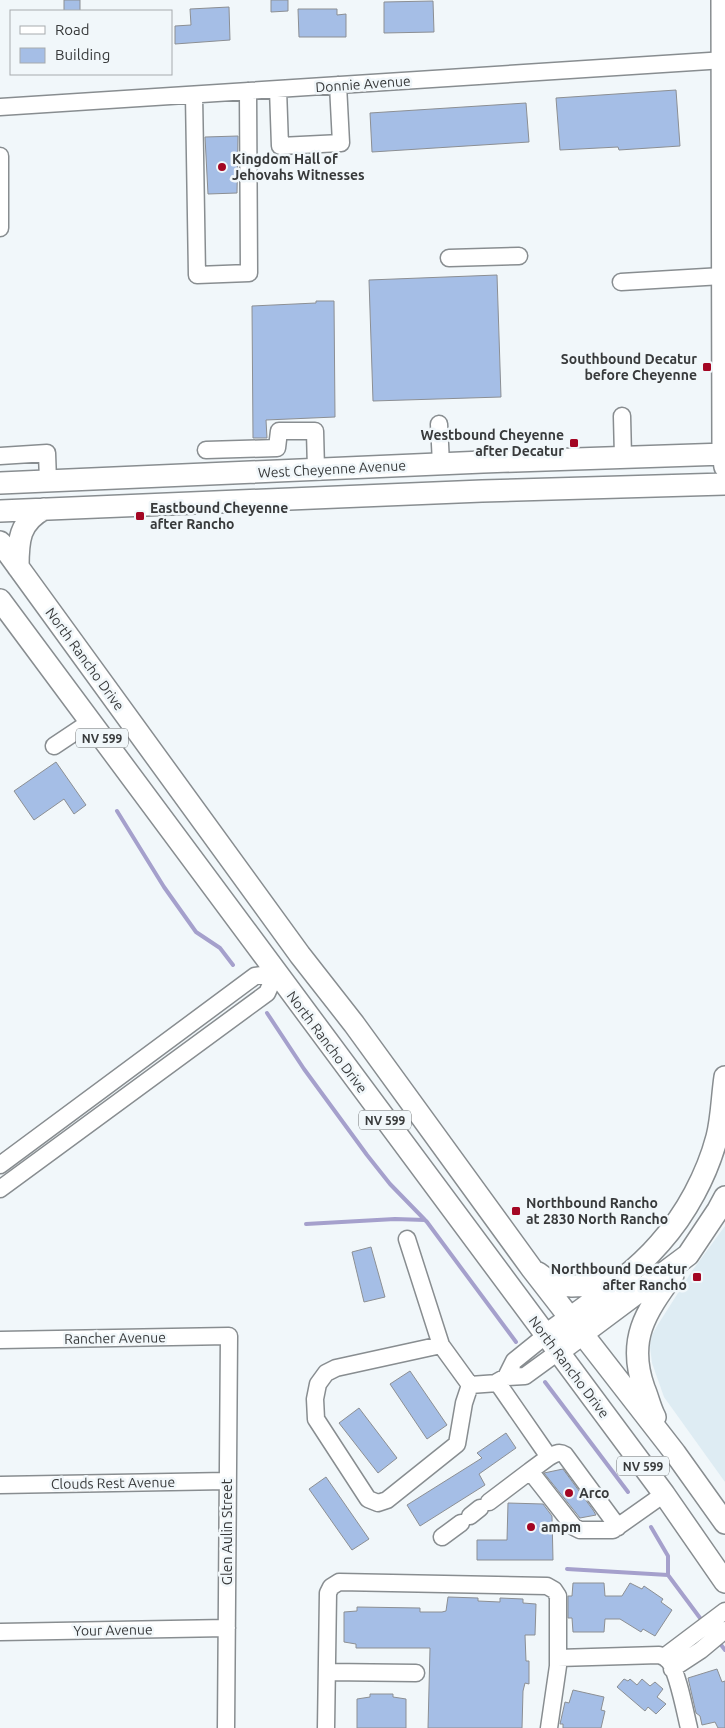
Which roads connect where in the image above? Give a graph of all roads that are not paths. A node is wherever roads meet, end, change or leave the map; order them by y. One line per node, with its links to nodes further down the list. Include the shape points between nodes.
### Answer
1 (722, 0): 2 (main road)
2 (724, 60): 3 (street, Donnie Avenue); 8 (main road)
3 (338, 85): 4 (street, Donnie Avenue); 4 (street, via 341,143 280,146)
4 (278, 89): 5 (street, Donnie Avenue)
5 (248, 91): 6 (street, Donnie Avenue); 6 (street, via 249,273 197,275)
6 (194, 94): 7 (street, Donnie Avenue)
7 (0, 107)
8 (724, 153): 13 (main road)
9 (0, 156): 10 (street)
10 (0, 228)
11 (519, 256): 12 (street)
12 (448, 258)
13 (722, 276): 14 (street); 20 (main road)
14 (621, 282)
15 (622, 416): 19 (street)
16 (439, 424): 21 (street)
17 (206, 450): 22 (street, via 277,448 279,431 315,431)
18 (0, 456): 23 (street, via 47,454)
19 (624, 457): 20 (main road, West Cheyenne Avenue); 21 (main road, West Cheyenne Avenue)
20 (724, 459)
21 (441, 464): 22 (main road, West Cheyenne Avenue)
22 (316, 470): 23 (main road, West Cheyenne Avenue)
23 (48, 481): 24 (main road, West Cheyenne Avenue)
24 (0, 483)
25 (725, 484): 26 (main road, West Cheyenne Avenue)
26 (44, 509): 27 (main road, West Cheyenne Avenue); 29 (main road, via 34,514 21,532)
27 (0, 511)
28 (0, 542): 29 (main road, North Rancho Drive / NV 599)
29 (18, 567): 33 (main road, North Rancho Drive / NV 599)
30 (0, 600): 31 (main road, North Rancho Drive / NV 599)
31 (90, 722): 32 (street); 34 (main road, North Rancho Drive / NV 599)
32 (54, 746)
33 (300, 955): 34 (main road); 43 (main road, North Rancho Drive / NV 599)
34 (276, 973): 35 (street, via 255,976); 37 (street, via 266,993); 48 (main road, North Rancho Drive / NV 599)
35 (122, 1074): 37 (street); 38 (street)
36 (725, 1077): 44 (main road, via 717,1138 703,1176 684,1211 660,1243)
37 (135, 1091): 39 (street)
38 (0, 1165)
39 (0, 1189)
40 (725, 1197): 42 (main road)
41 (407, 1239): 49 (street)
42 (688, 1255): 45 (main road); 52 (main road, via 647,1313 637,1344 638,1368 644,1386 653,1412)
43 (532, 1269): 44 (main road, via 554,1284 562,1285 592,1285 611,1277); 45 (main road, North Rancho Drive / NV 599)
44 (625, 1276): 45 (main road)
45 (576, 1326): 48 (main road); 52 (main road, North Rancho Drive / NV 599)
46 (229, 1336): 47 (street, Rancher Avenue); 55 (street, Glen Aulin Street)
47 (0, 1340)
48 (552, 1344): 50 (street, via 514,1362); 57 (main road, North Rancho Drive / NV 599)
49 (441, 1345): 51 (street); 51 (street, via 336,1368 326,1373 318,1384 316,1419 368,1499 378,1503 387,1500 458,1444)
50 (502, 1380): 51 (street); 53 (street)
51 (470, 1386)
52 (674, 1452): 58 (main road, North Rancho Drive / NV 599)
53 (550, 1457): 54 (street); 59 (street, via 556,1453 565,1456)
54 (530, 1471): 59 (street, via 574,1528 613,1530); 60 (street)
55 (227, 1481): 56 (street, Clouds Rest Avenue); 63 (street, Glen Aulin Street)
56 (0, 1485)
57 (664, 1494): 59 (street); 61 (main road, North Rancho Drive / NV 599)
58 (725, 1522)
59 (618, 1527)
60 (442, 1537)
61 (725, 1582)
62 (724, 1611): 66 (street)
63 (227, 1628): 65 (street, Your Avenue); 72 (street, Glen Aulin Street)
64 (725, 1630): 67 (street)
65 (0, 1632)
66 (691, 1636): 67 (street); 69 (street)
67 (701, 1650): 69 (street)
68 (558, 1658): 69 (street, via 658,1655); 70 (street, via 558,1596 547,1586 339,1582 328,1593); 74 (street)
69 (668, 1663): 75 (street)
70 (327, 1672): 71 (street); 73 (street)
71 (416, 1673)
72 (226, 1728)
73 (326, 1728)
74 (549, 1728)
75 (689, 1728)

